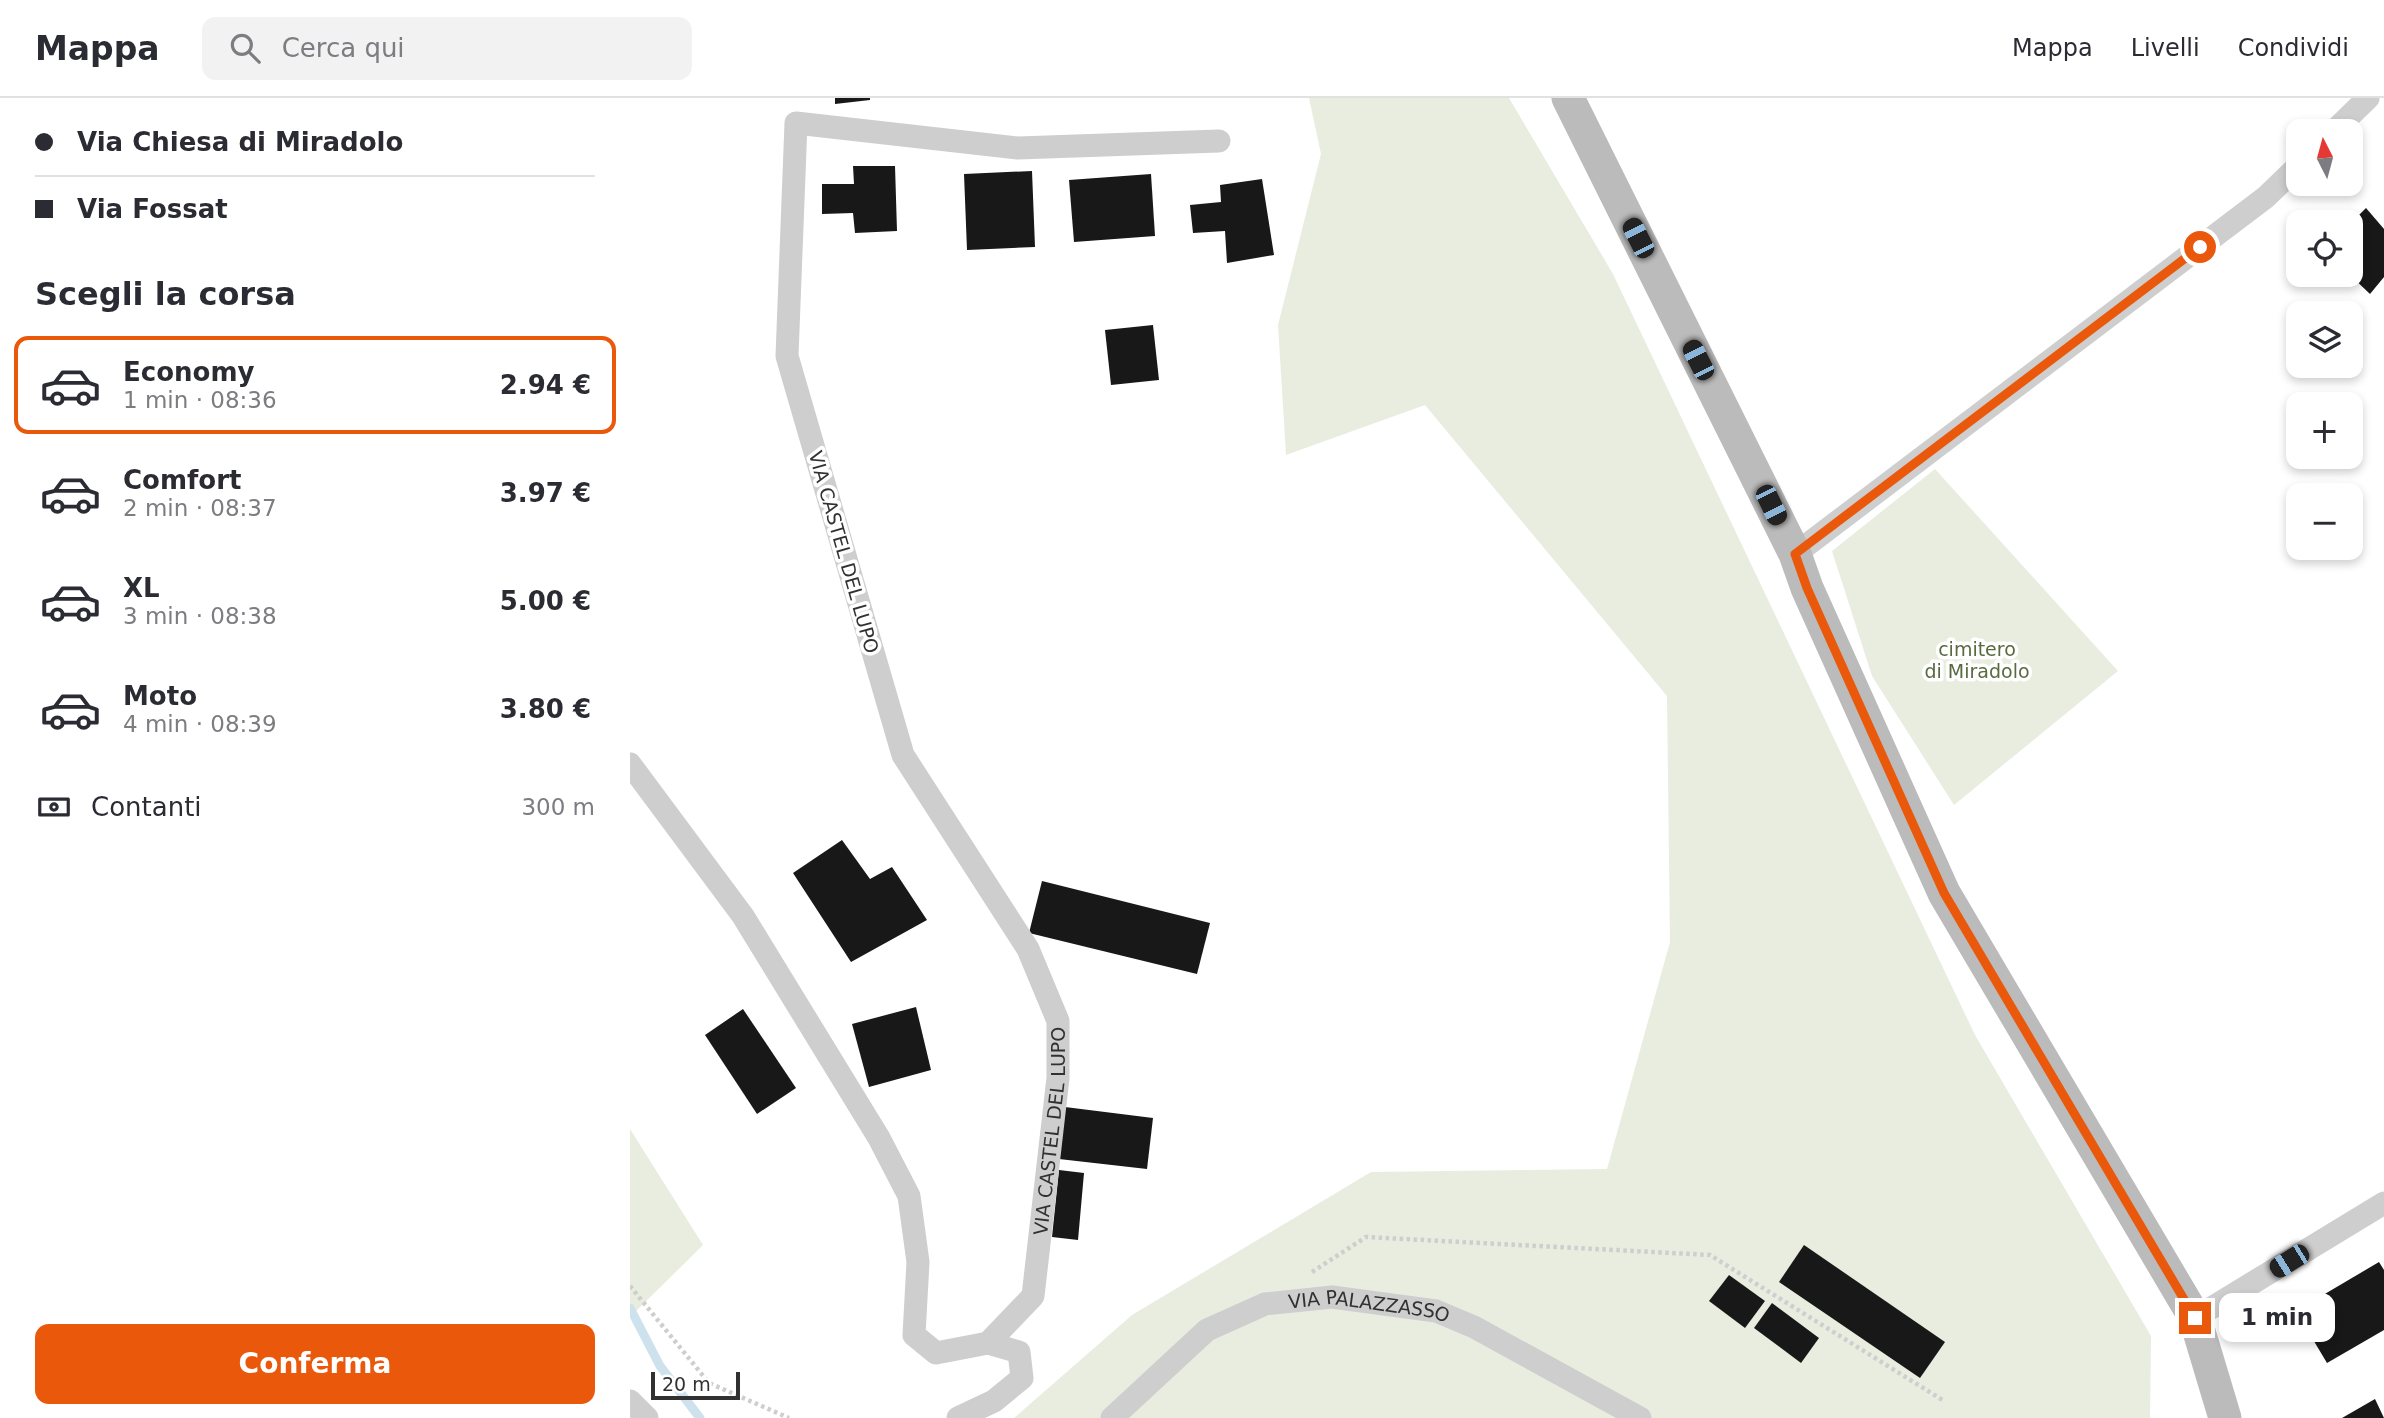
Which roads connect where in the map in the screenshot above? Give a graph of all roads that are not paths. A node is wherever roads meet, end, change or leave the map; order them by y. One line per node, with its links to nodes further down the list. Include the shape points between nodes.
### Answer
1 (1568, 98): 6 (street)
2 (2368, 98): 3 (street)
3 (2346, 119)
4 (1219, 142): 10 (street, VIA CASTEL DEL LUPO, via 1018,148 796,123 787,356 904,755 1028,950 1058,1021 1058,1078 1033,1296)
5 (2286, 178): 6 (street)
6 (1795, 554): 9 (street, via 1944,893)
7 (630, 764): 10 (street, via 743,916 873,1127 909,1196 918,1262 914,1335 936,1353)
8 (2384, 1203): 9 (street)
9 (2195, 1318): 16 (street)
10 (988, 1343): 13 (street, via 1019,1352 1022,1378 994,1401)
11 (630, 1401): 12 (street)
12 (647, 1418)
13 (958, 1418)
14 (1112, 1418): 15 (street, VIA PALAZZASSO, via 1207,1330 1265,1304 1332,1297 1436,1311)
15 (1640, 1418)
16 (2225, 1418)

